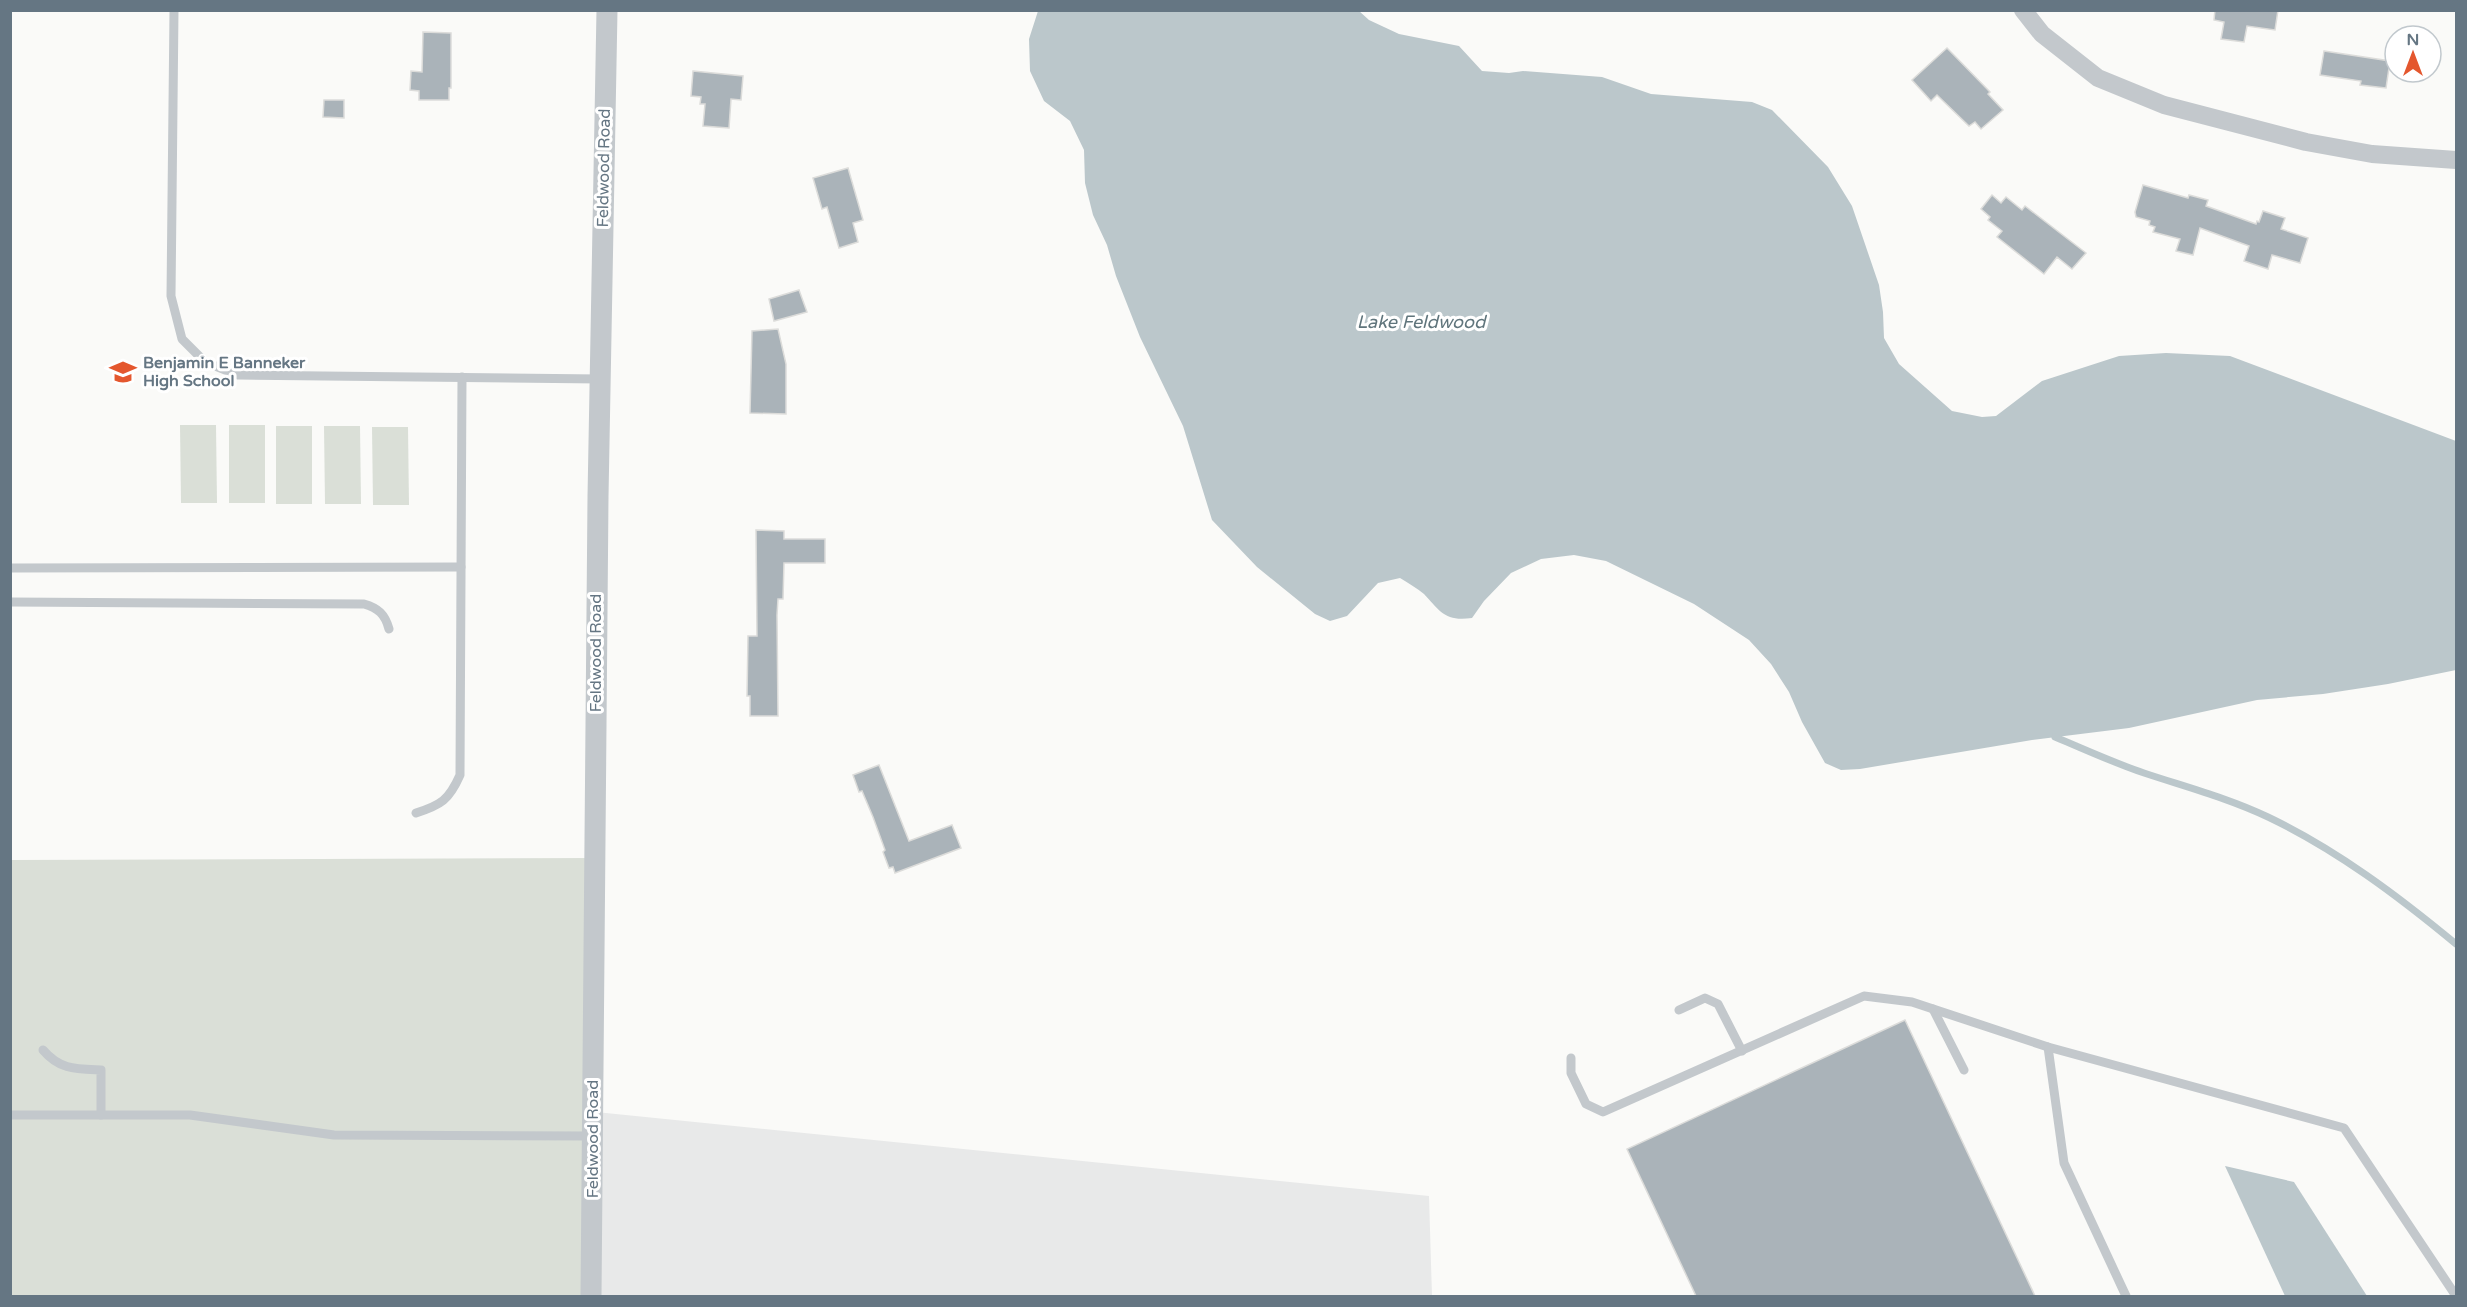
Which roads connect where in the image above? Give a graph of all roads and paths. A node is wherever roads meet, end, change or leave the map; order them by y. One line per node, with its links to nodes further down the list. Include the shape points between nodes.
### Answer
1 (174, 10): 5 (lane, via 171,296 182,339 205,362 238,375)
2 (607, 10): 6 (street, Feldwood Road)
3 (2024, 10): 4 (street, via 2042,34 2098,78 2164,105 2339,148)
4 (2457, 160)
5 (462, 377): 6 (lane); 7 (lane)
6 (600, 379): 21 (street, Feldwood Road)
7 (461, 567): 8 (lane); 11 (lane, via 460,776 452,792 438,806)
8 (10, 568)
9 (10, 602): 10 (lane, via 364,604 376,608)
10 (389, 629)
11 (416, 813)
12 (1934, 1009): 14 (lane); 16 (lane, via 1864,996); 18 (lane)
13 (1679, 1010): 16 (lane, via 1705,998 1718,1004)
14 (2048, 1047): 23 (lane, via 2064,1163); 24 (lane, via 2344,1128)
15 (43, 1050): 20 (lane, via 54,1063 76,1070 101,1070)
16 (1742, 1050): 17 (lane, via 1603,1112 1586,1104 1571,1073)
17 (1570, 1058)
18 (1964, 1070)
19 (10, 1115): 20 (lane)
20 (101, 1115): 21 (lane, via 190,1115 334,1135)
21 (593, 1136): 22 (street, Feldwood Road)
22 (591, 1296)
23 (2126, 1296)
24 (2456, 1296)

